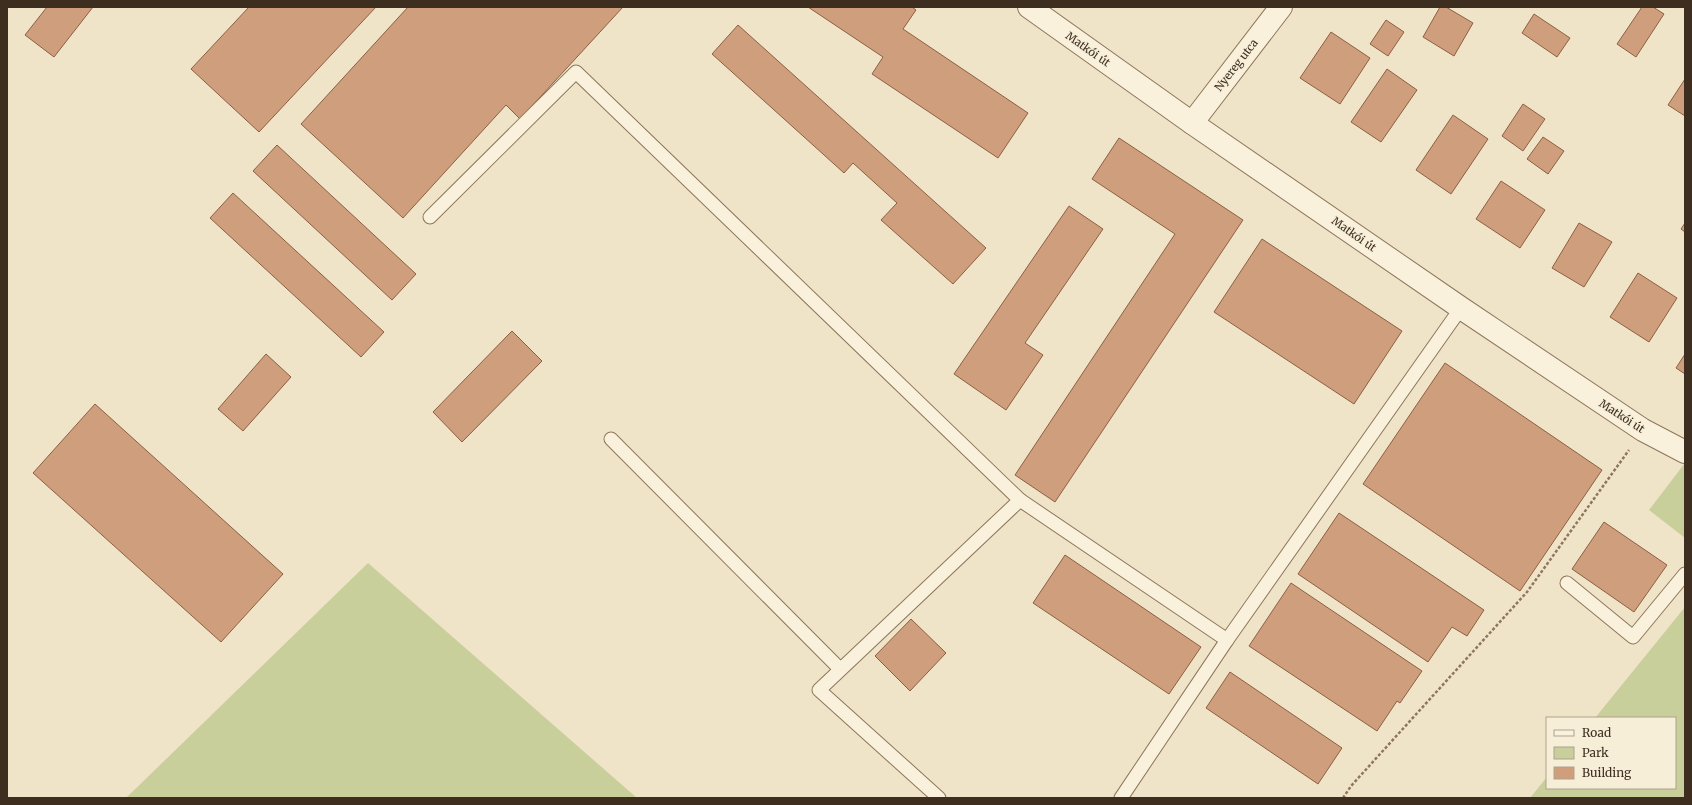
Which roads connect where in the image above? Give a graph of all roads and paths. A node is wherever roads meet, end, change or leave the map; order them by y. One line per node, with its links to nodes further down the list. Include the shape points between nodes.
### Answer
1 (1029, 7): 3 (street, Matkói út)
2 (1281, 7): 3 (street, Nyereg utca)
3 (1192, 123): 5 (street, Matkói út)
4 (430, 217): 9 (lane, via 576,72)
5 (1461, 308): 6 (street, Matkói út); 12 (lane)
6 (1643, 430): 8 (street, Matkói út); 16 (path, via 1527,592 1351,786)
7 (611, 439): 13 (lane)
8 (1685, 452)
9 (1020, 500): 12 (lane); 13 (lane)
10 (1685, 574): 11 (lane, via 1633,637)
11 (1567, 583)
12 (1227, 640): 15 (lane)
13 (840, 669): 14 (lane, via 819,690)
14 (939, 798)
15 (1121, 798)
16 (1343, 798)

